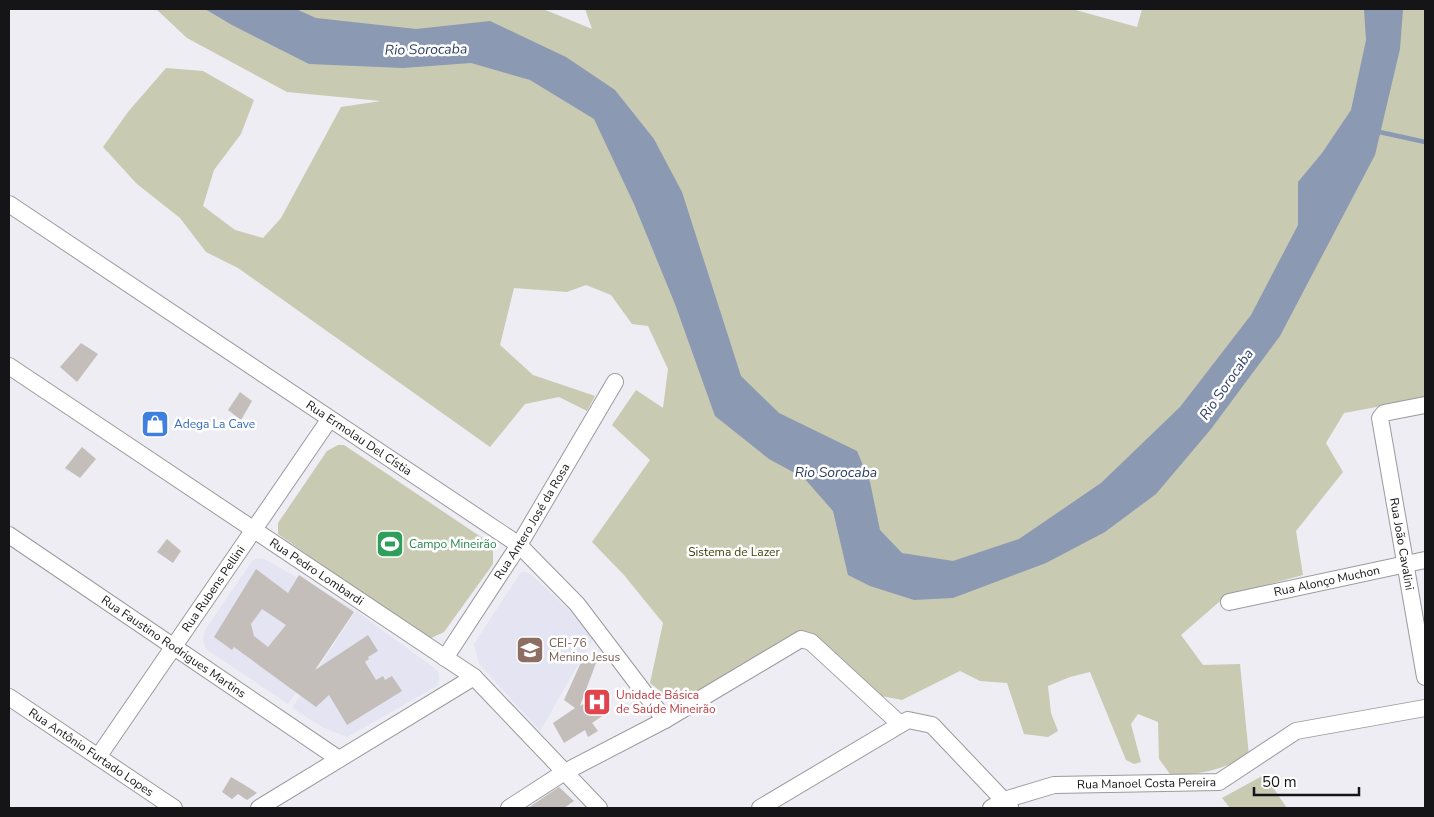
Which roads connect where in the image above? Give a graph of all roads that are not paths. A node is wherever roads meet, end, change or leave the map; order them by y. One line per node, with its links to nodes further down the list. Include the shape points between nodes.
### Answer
1 (9, 204): 5 (street, Rua Ermolau Del Cístia)
2 (9, 366): 6 (street, Rua Pedro Lombardi)
3 (615, 382): 8 (street, Rua Antero José da Rosa)
4 (1425, 405): 10 (street, Rua João Cavalini, via 1384,413 1380,418)
5 (329, 420): 6 (street, Rua Rubens Pellini); 8 (street, Rua Ermolau Del Cístia)
6 (254, 530): 12 (street, Rua Rubens Pellini); 13 (street, Rua Pedro Lombardi)
7 (9, 535): 12 (street, Rua Faustino Rodrigues Martins)
8 (520, 545): 13 (street, Rua Antero José da Rosa); 18 (street, Rua Ermolau Del Cístia, via 577,604)
9 (1425, 560): 10 (street, Rua Alonço Muchon)
10 (1406, 564): 11 (street, Rua Alonço Muchon); 15 (street, Rua João Cavalini)
11 (1229, 602)
12 (173, 647): 20 (street, Rua Rubens Pellini); 21 (street, Rua Faustino Rodrigues Martins)
13 (445, 658): 14 (street, Rua Pedro Lombardi)
14 (474, 677): 21 (street); 22 (street, Rua Pedro Lombardi)
15 (1425, 677)
16 (9, 697): 20 (street, Rua Antônio Furtado Lopes)
17 (1425, 708): 23 (street, Rua Manoel Costa Pereira, via 1296,731 1218,782 1054,785)
18 (665, 720): 19 (street, via 801,640 811,642); 22 (street)
19 (900, 724): 23 (street, via 908,720 932,725); 28 (street)
20 (98, 757): 24 (street, Rua Antônio Furtado Lopes)
21 (339, 759): 25 (street)
22 (563, 773): 26 (street); 27 (street, Rua Pedro Lombardi)
23 (1002, 806)
24 (174, 808)
25 (258, 808)
26 (510, 808)
27 (599, 808)
28 (760, 808)

